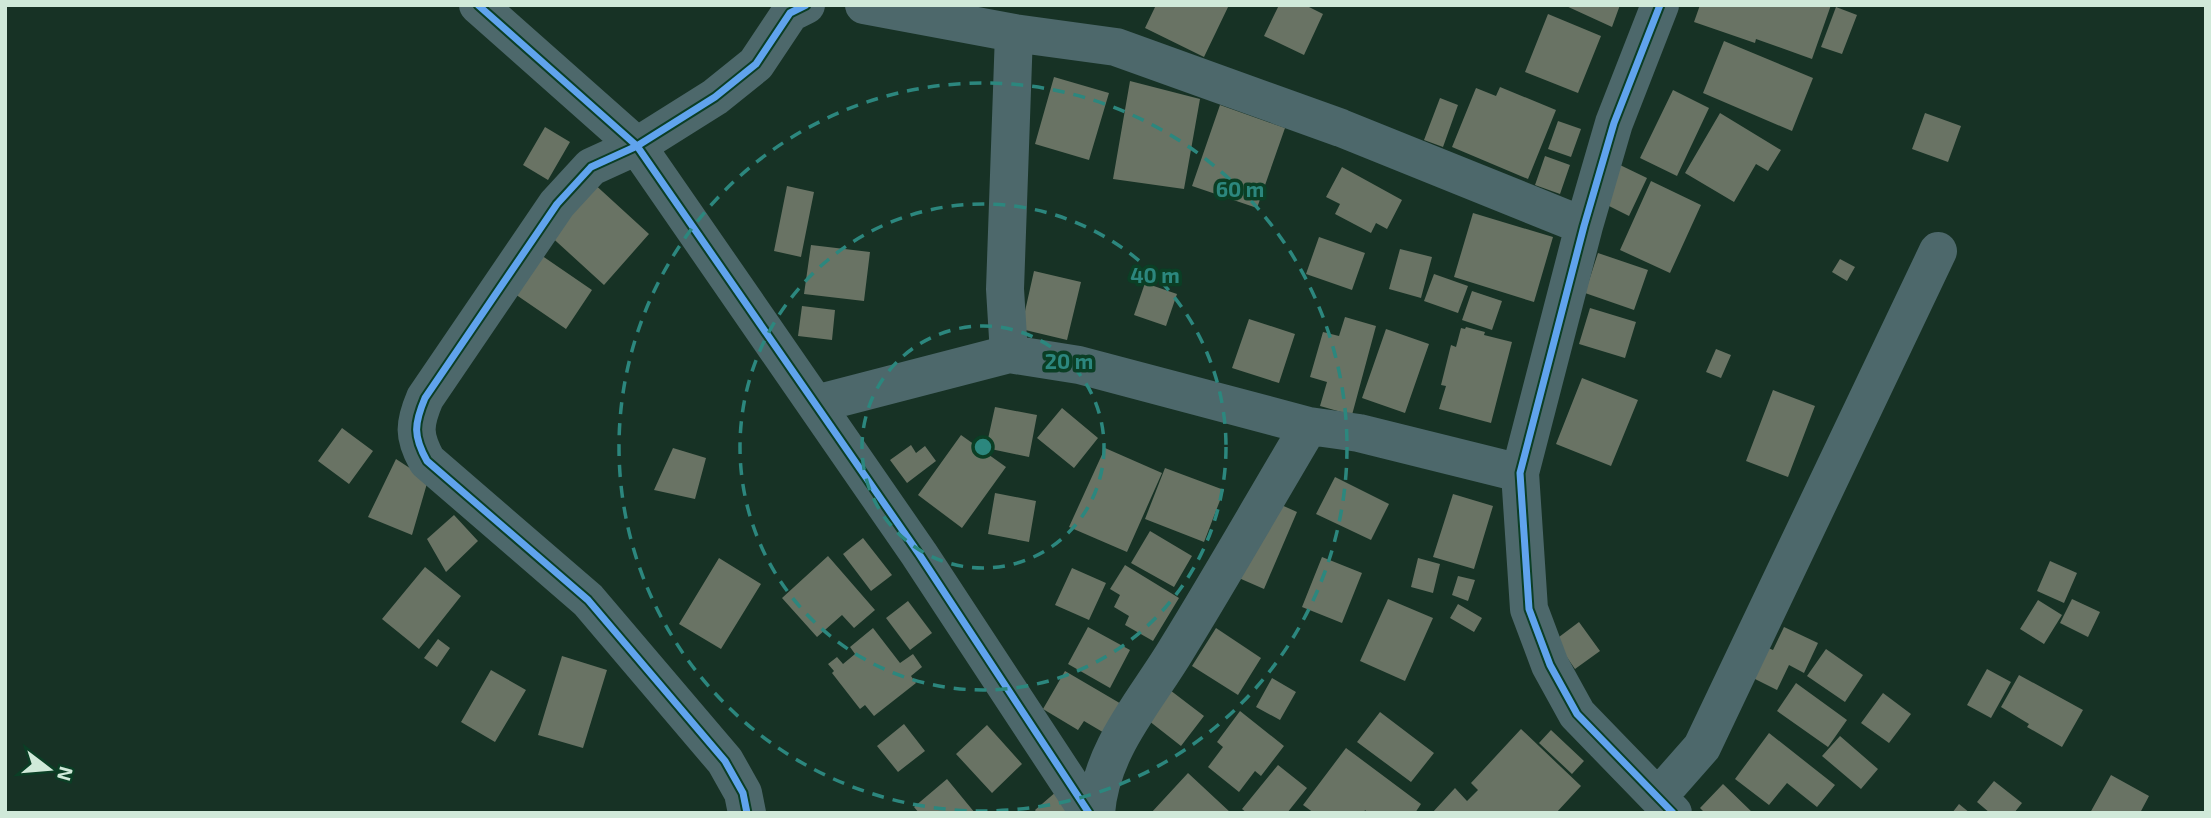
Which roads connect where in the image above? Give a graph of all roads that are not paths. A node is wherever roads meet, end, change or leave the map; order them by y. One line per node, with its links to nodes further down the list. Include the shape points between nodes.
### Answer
1 (478, 5): 6 (street)
2 (806, 5): 6 (street, via 790,13 756,64 715,97)
3 (864, 5): 5 (street)
4 (1660, 5): 7 (street, via 1614,123)
5 (1014, 33): 7 (street, via 1115,47 1341,128); 9 (street, via 1005,289)
6 (637, 146): 10 (street); 14 (street, via 591,167 557,204 425,398 415,431 427,461 589,600 725,761 743,793)
7 (1584, 226): 12 (street)
8 (1938, 251): 13 (street, via 1702,747)
9 (1009, 354): 10 (street); 11 (street, via 1079,365)
10 (816, 404): 15 (street)
11 (1309, 426): 12 (street, via 1359,433); 16 (street, via 1178,649 1124,730 1104,771)
12 (1520, 473): 13 (street, via 1530,609 1550,665 1577,714)
13 (1665, 805)
14 (747, 813)
15 (1089, 813)
16 (1096, 813)

